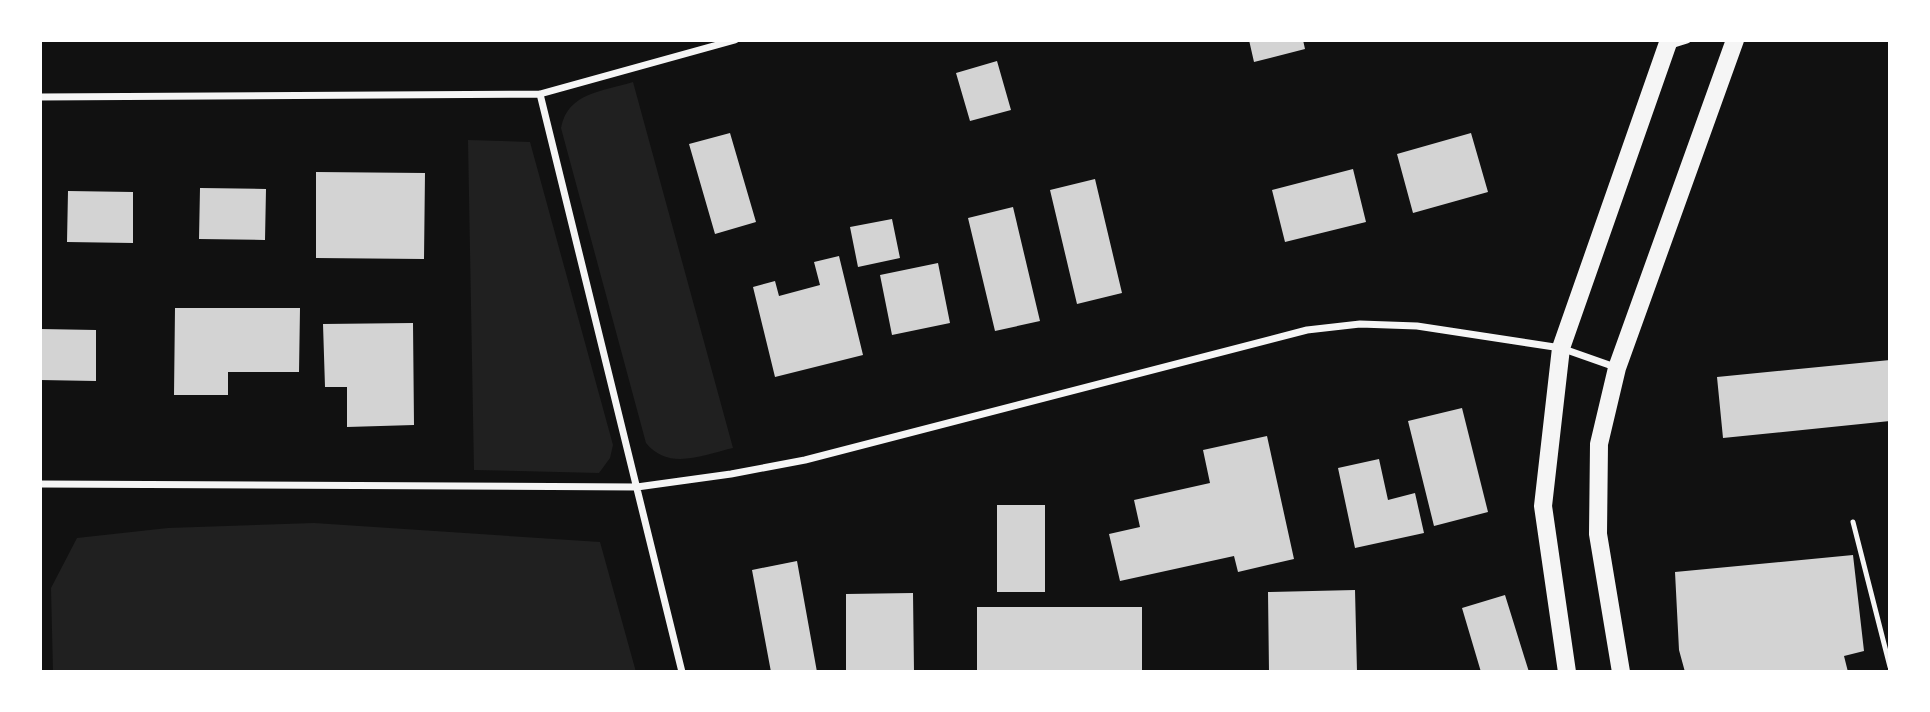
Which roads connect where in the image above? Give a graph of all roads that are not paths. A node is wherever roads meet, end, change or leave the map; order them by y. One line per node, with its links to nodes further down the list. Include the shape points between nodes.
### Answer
1 (734, 40): 5 (street)
2 (1687, 40): 4 (street)
3 (1735, 40): 8 (main road)
4 (1668, 43): 7 (main road)
5 (540, 94): 6 (street); 10 (street)
6 (40, 97)
7 (1561, 348): 8 (street); 10 (street, via 1417,326 1360,324 1307,330 805,460); 14 (main road, via 1543,506)
8 (1617, 368): 15 (main road, via 1599,444 1598,534)
9 (40, 484): 10 (street)
10 (637, 487): 13 (street)
11 (1853, 522): 12 (lane)
12 (1890, 667)
13 (682, 672)
14 (1567, 672)
15 (1621, 672)

